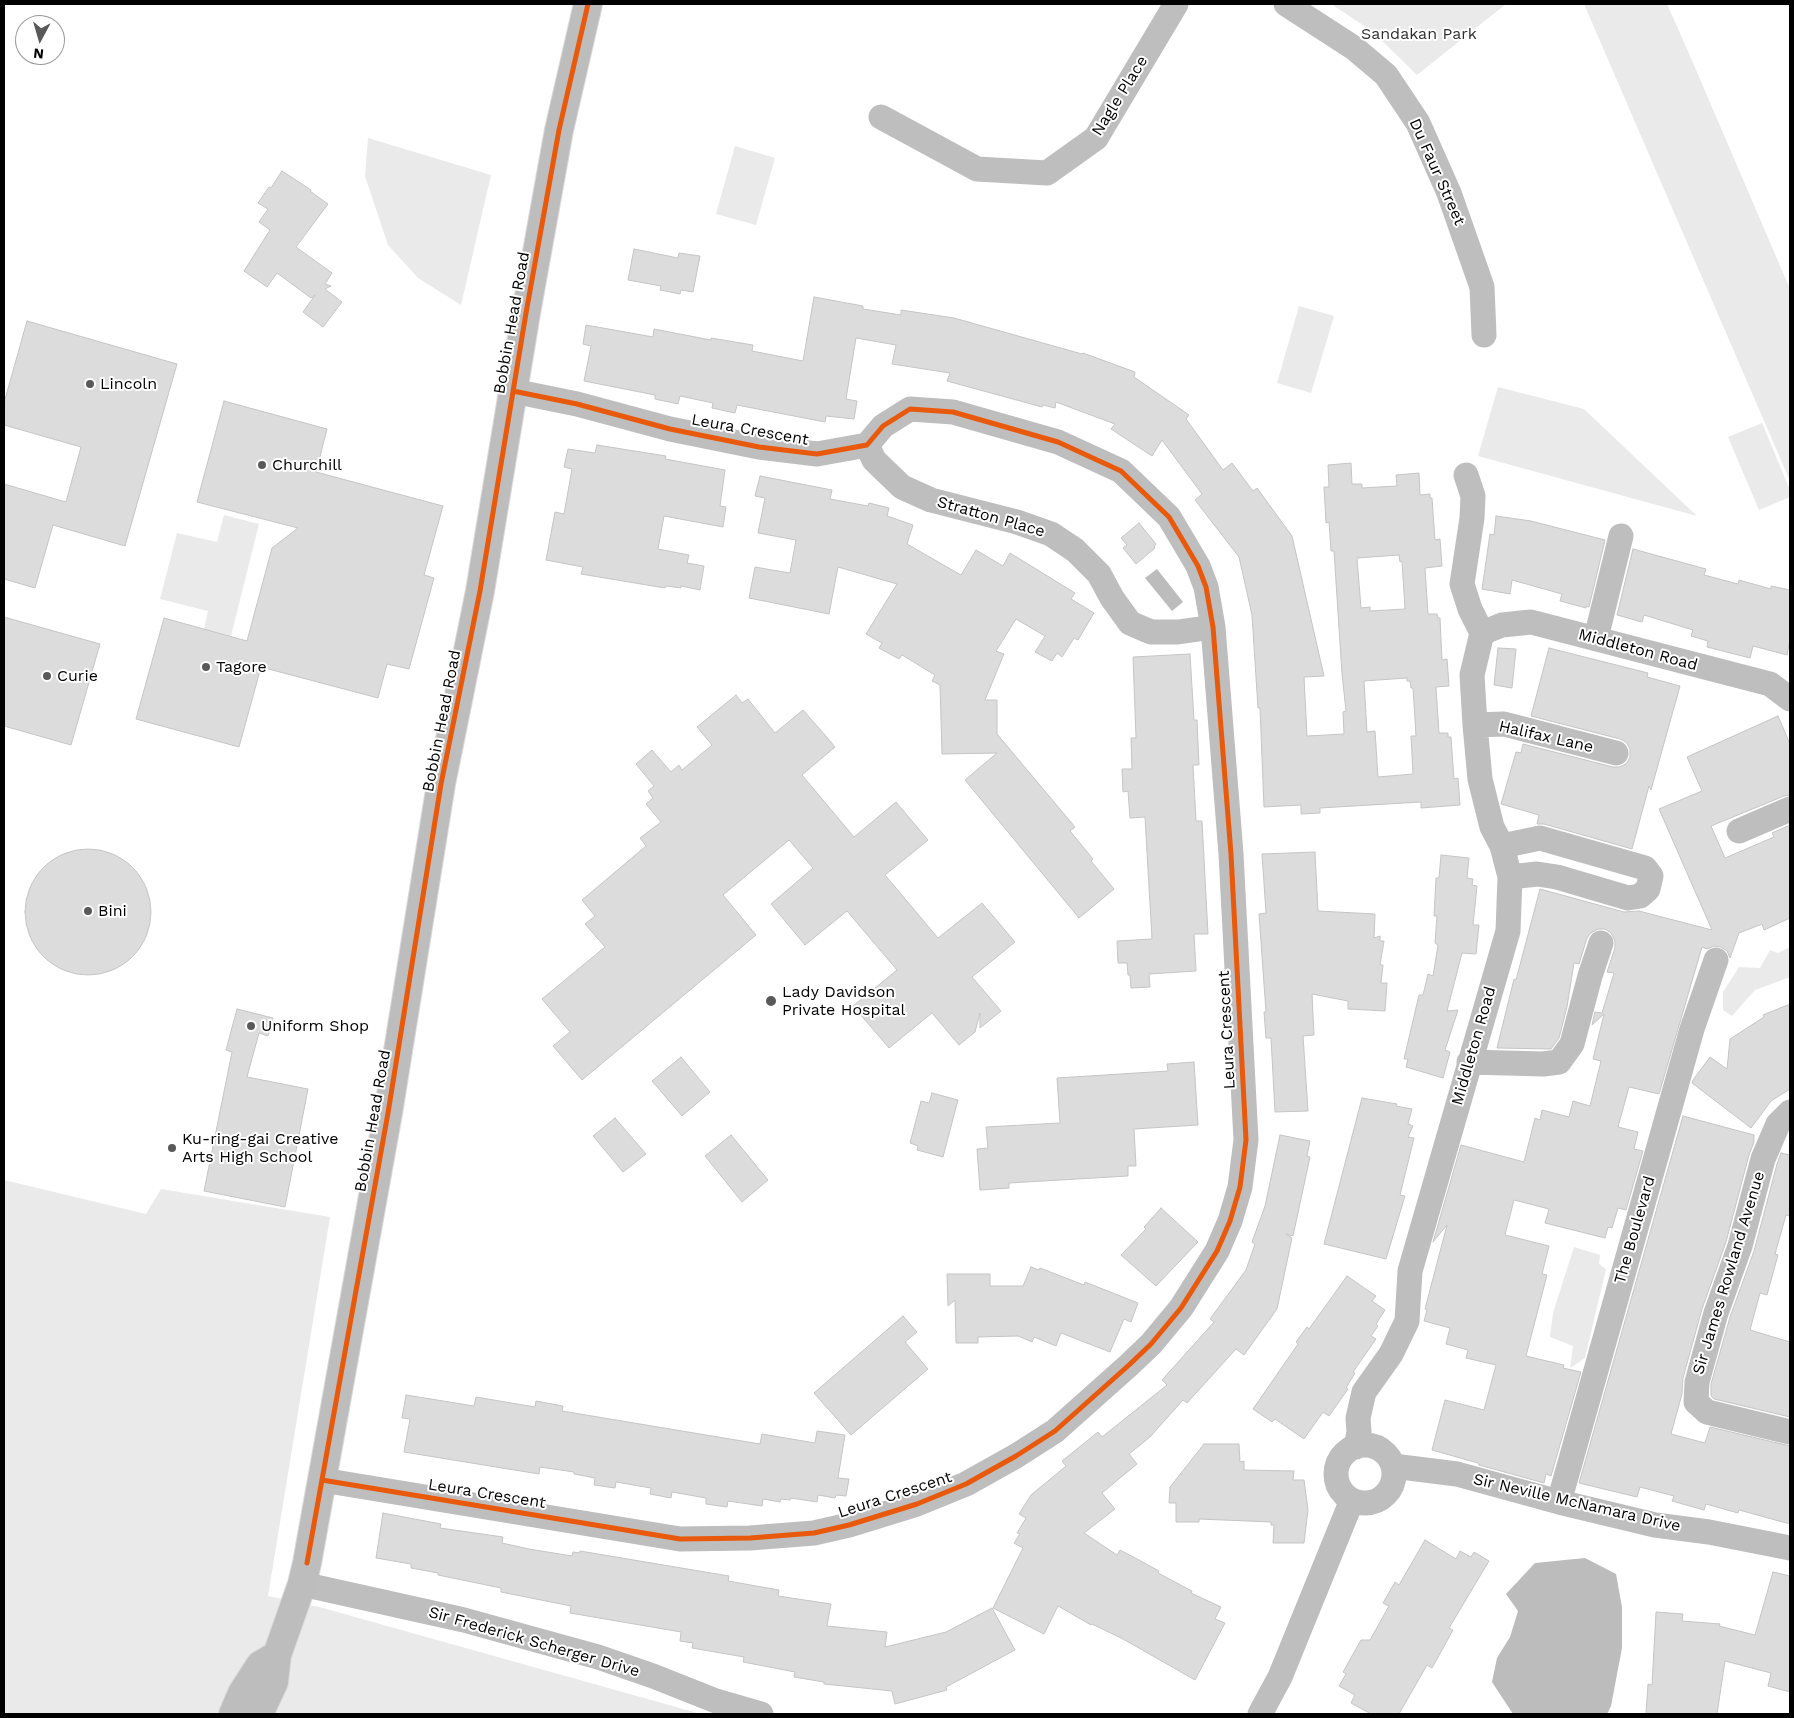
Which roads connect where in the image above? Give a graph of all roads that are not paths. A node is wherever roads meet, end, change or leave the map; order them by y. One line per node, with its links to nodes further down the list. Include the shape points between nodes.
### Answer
1 (588, 4): 6 (main road, Bobbin Head Road, via 559,130)
2 (1176, 4): 4 (street, Nagle Place, via 1096,138 1047,173 977,169)
3 (1286, 4): 5 (street, Du Faur Street, via 1354,48 1386,75 1418,123 1449,193 1482,287)
4 (882, 117)
5 (1484, 335)
6 (513, 391): 7 (street, Leura Crescent, via 587,406 670,429 759,446 817,454); 27 (main road, Bobbin Head Road, via 480,590 441,784 388,1113)
7 (867, 445): 10 (street, Stratton Place, via 874,460 902,487 931,500 1017,522 1059,539 1099,574 1130,624 1151,632 1178,632); 10 (street, Leura Crescent, via 883,426 910,409 953,412 1058,442 1122,471 1170,517 1198,566 1206,587)
8 (1466, 475): 11 (street, via 1472,496 1472,518 1462,584)
9 (1621, 536): 12 (street)
10 (1213, 626): 27 (street, Leura Crescent, via 1231,854 1246,1140 1240,1187 1217,1251 1181,1308 1151,1344 1056,1431 1016,1456 966,1484 917,1504 814,1533 750,1538 680,1538)
11 (1482, 634): 12 (street, Middleton Road, via 1502,625 1531,622); 14 (street, Middleton Road, via 1472,674)
12 (1596, 638): 13 (street, Middleton Road, via 1770,684)
13 (1790, 699)
14 (1475, 725): 15 (street, Halifax Lane, via 1504,724); 18 (street, Middleton Road, via 1480,779 1492,827)
15 (1616, 753)
16 (1790, 809): 17 (street)
17 (1739, 831)
18 (1502, 846): 19 (street, Middleton Road); 19 (street, via 1540,838 1645,868 1651,876 1648,889 1640,896 1628,898 1557,877 1537,874)
19 (1510, 877): 22 (street, Middleton Road, via 1508,931)
20 (1601, 943): 22 (street, via 1572,1044 1559,1062)
21 (1716, 960): 29 (street, The Boulevard, via 1678,1078)
22 (1469, 1062): 25 (street, Middleton Road, via 1410,1271 1407,1321 1391,1354 1364,1392)
23 (1790, 1112): 24 (street, Sir James Rowland Avenue, via 1778,1124 1763,1159 1740,1246 1706,1348 1697,1382 1696,1402 1707,1412)
24 (1790, 1432)
25 (1356, 1447): 26 (street, via 1378,1449); 28 (street, via 1346,1452 1336,1472 1337,1483)
26 (1393, 1466): 28 (street, via 1391,1488 1384,1497 1374,1502); 29 (street, Sir Neville McNamara Drive, via 1457,1474)
27 (322, 1480): 31 (main road, Bobbin Head Road)
28 (1352, 1500): 36 (street, via 1280,1677)
29 (1560, 1502): 30 (street, Sir Neville McNamara Drive, via 1655,1525)
30 (1790, 1548)
31 (302, 1584): 32 (main road, Bobbin Head Road); 35 (street, Sir Frederick Scherger Drive, via 464,1620 598,1657 716,1701)
32 (277, 1655): 33 (main road, via 260,1665); 34 (main road, Bobbin Head Road, via 274,1682)
33 (233, 1714)
34 (259, 1714)
35 (761, 1714)
36 (1260, 1714)

